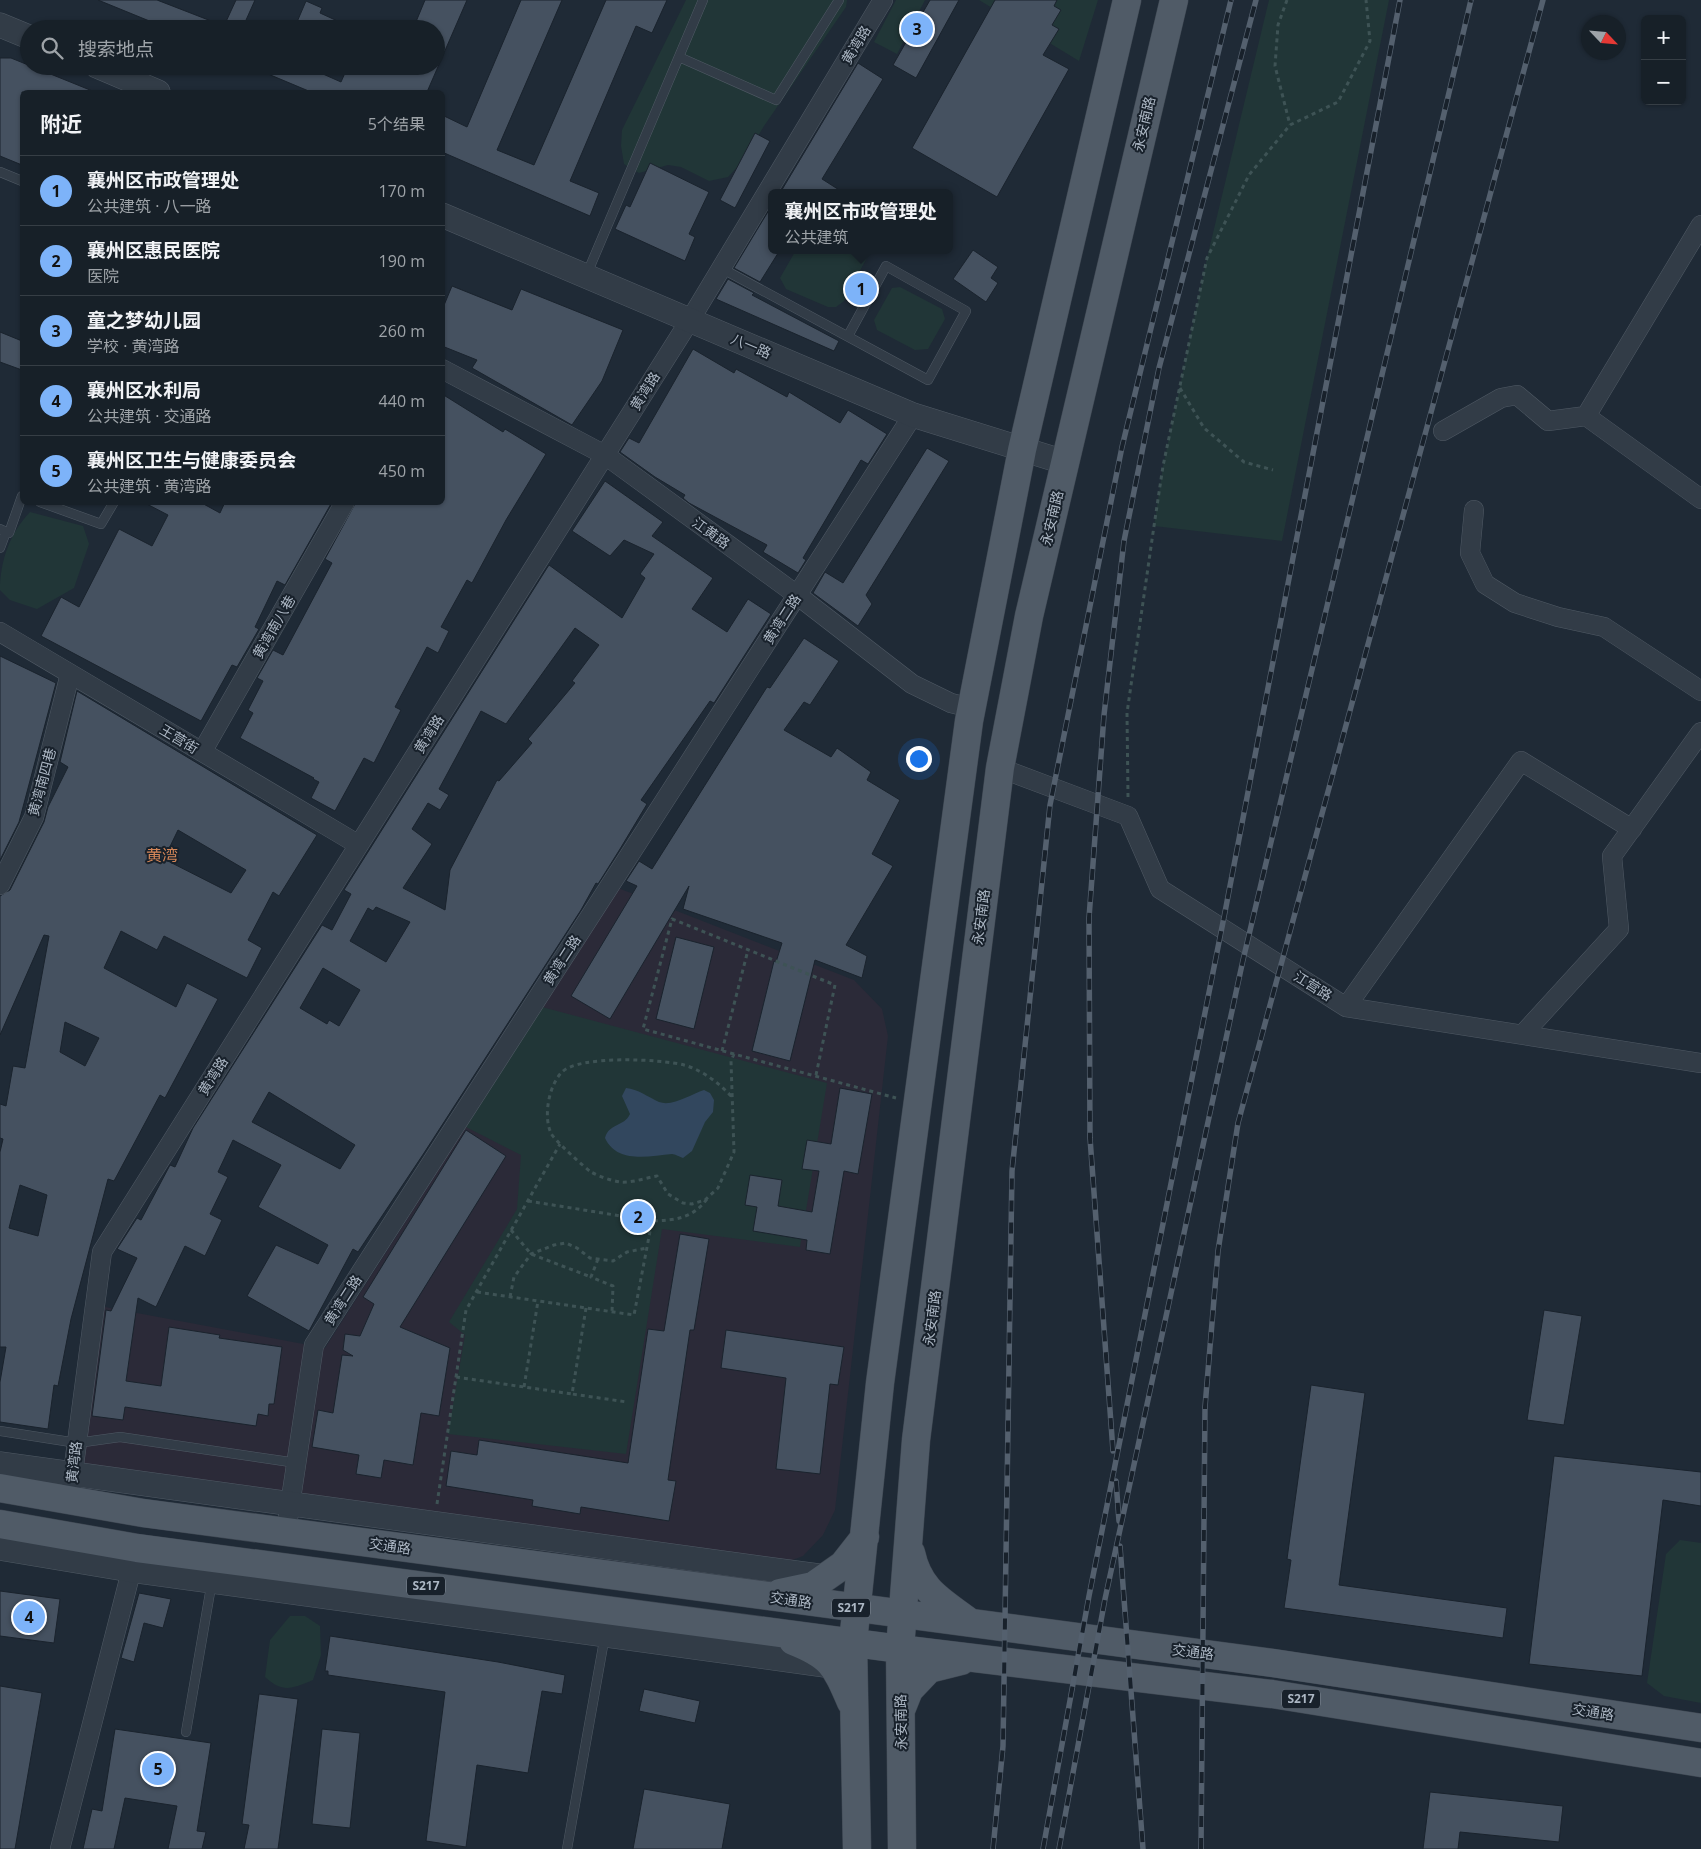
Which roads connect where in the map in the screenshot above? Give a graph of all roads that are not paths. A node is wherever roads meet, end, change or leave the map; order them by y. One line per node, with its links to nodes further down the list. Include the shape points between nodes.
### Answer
1 (703, 0): 8 (lane)
2 (839, 0): 8 (lane, via 776,100)
3 (883, 0): 13 (street, 黄湾路)
4 (1127, 0): 25 (main road)
5 (1174, 0): 27 (main road, 永安南路)
6 (0, 24): 7 (street)
7 (20, 33)
8 (679, 57): 18 (lane)
9 (118, 75): 10 (street)
10 (153, 90)
11 (0, 172): 12 (lane)
12 (20, 180)
13 (769, 189)
14 (768, 190): 17 (street, 黄湾路)
15 (445, 216): 18 (street, 八一路)
16 (1701, 225): 23 (street)
17 (721, 268): 19 (street, 黄湾路); 20 (lane)
18 (586, 276): 19 (street, 八一路)
19 (690, 320): 22 (street, 八一路); 26 (street, 黄湾路)
20 (848, 336): 20 (lane, via 928,380 966,311 886,266)
21 (445, 371): 26 (street, 江黄路)
22 (913, 416): 25 (street, 八一路); 36 (street, 黄湾二路)
23 (1586, 416): 24 (street, via 1548,421 1517,395 1501,398); 28 (street)
24 (1443, 431)
25 (1022, 450): 27 (street, 八一路); 40 (main road)
26 (605, 455): 36 (street, 江黄路); 45 (street, 黄湾路)
27 (1064, 462): 43 (main road, 永安南路, via 1029,616)
28 (1701, 499)
29 (20, 502): 34 (lane, via 9,533)
30 (48, 505): 31 (lane, via 101,524)
31 (112, 505)
32 (343, 505): 42 (street, 黄湾南八巷)
33 (1474, 510): 39 (street, via 1470,553 1486,584 1515,602 1558,617 1604,627)
34 (3, 531): 35 (lane)
35 (0, 548)
36 (797, 595): 40 (street, 江黄路, via 912,684 951,703); 52 (street, 黄湾二路, via 314,1345)
37 (0, 632): 38 (street, 王营街)
38 (70, 674): 42 (street, 王营街); 46 (street, 黄湾南四巷, via 34,817)
39 (1701, 691)
40 (971, 708): 59 (main road, via 880,1384)
41 (1701, 732): 44 (street)
42 (202, 752): 45 (street, 王营街)
43 (1000, 768): 47 (street, 江营路, via 1128,816 1160,889); 60 (main road, 永安南路, via 916,1440)
44 (1632, 829): 47 (street, via 1521,762); 48 (street, via 1612,856 1619,929)
45 (359, 845): 51 (street, 黄湾路, via 102,1252)
46 (0, 885)
47 (1346, 1007): 48 (street, 江营路)
48 (1523, 1034): 49 (street, 江营路)
49 (1701, 1063)
50 (0, 1431): 51 (lane)
51 (77, 1443): 52 (lane, via 120,1437); 54 (street, 黄湾路)
52 (297, 1463): 56 (street, 黄湾二路)
53 (0, 1464): 54 (street)
54 (71, 1487): 55 (main road, 交通路 / S217); 56 (street); 58 (main road, 交通路 / S217, via 143,1513)
55 (0, 1488)
56 (290, 1504): 58 (street, 黄湾二路); 63 (street)
57 (0, 1524): 62 (main road, S217)
58 (286, 1532): 65 (main road, 交通路 / S217)
59 (865, 1537): 63 (main road, via 844,1565); 66 (main road)
60 (909, 1545): 67 (main road, 永安南路); 68 (main road, via 914,1568 929,1593)
61 (0, 1548): 62 (street)
62 (134, 1559): 64 (street); 69 (main road, S217); 80 (street)
63 (826, 1577): 65 (main road, via 813,1586)
64 (212, 1581): 70 (street); 78 (lane)
65 (766, 1596): 66 (main road, 交通路 / S217)
66 (858, 1609): 67 (main road, 交通路 / S217); 71 (main road)
67 (904, 1615): 68 (main road, 交通路 / S217); 72 (main road, 永安南路)
68 (971, 1623): 77 (main road, 交通路 / S217, via 1273,1663)
69 (763, 1630): 71 (main road, S217); 74 (main road, via 818,1651)
70 (605, 1635): 74 (street); 81 (lane)
71 (853, 1642): 72 (main road, S217); 76 (main road)
72 (900, 1649): 73 (main road, S217); 75 (main road, 永安南路)
73 (973, 1658): 75 (main road, via 929,1669 909,1690); 79 (main road, S217, via 1272,1694)
74 (832, 1666): 76 (main road, via 838,1672)
75 (901, 1710): 83 (main road, 永安南路)
76 (855, 1712): 82 (main road)
77 (1701, 1728)
78 (186, 1732)
79 (1701, 1763)
80 (60, 1849)
81 (567, 1849)
82 (858, 1849)
83 (902, 1849)

